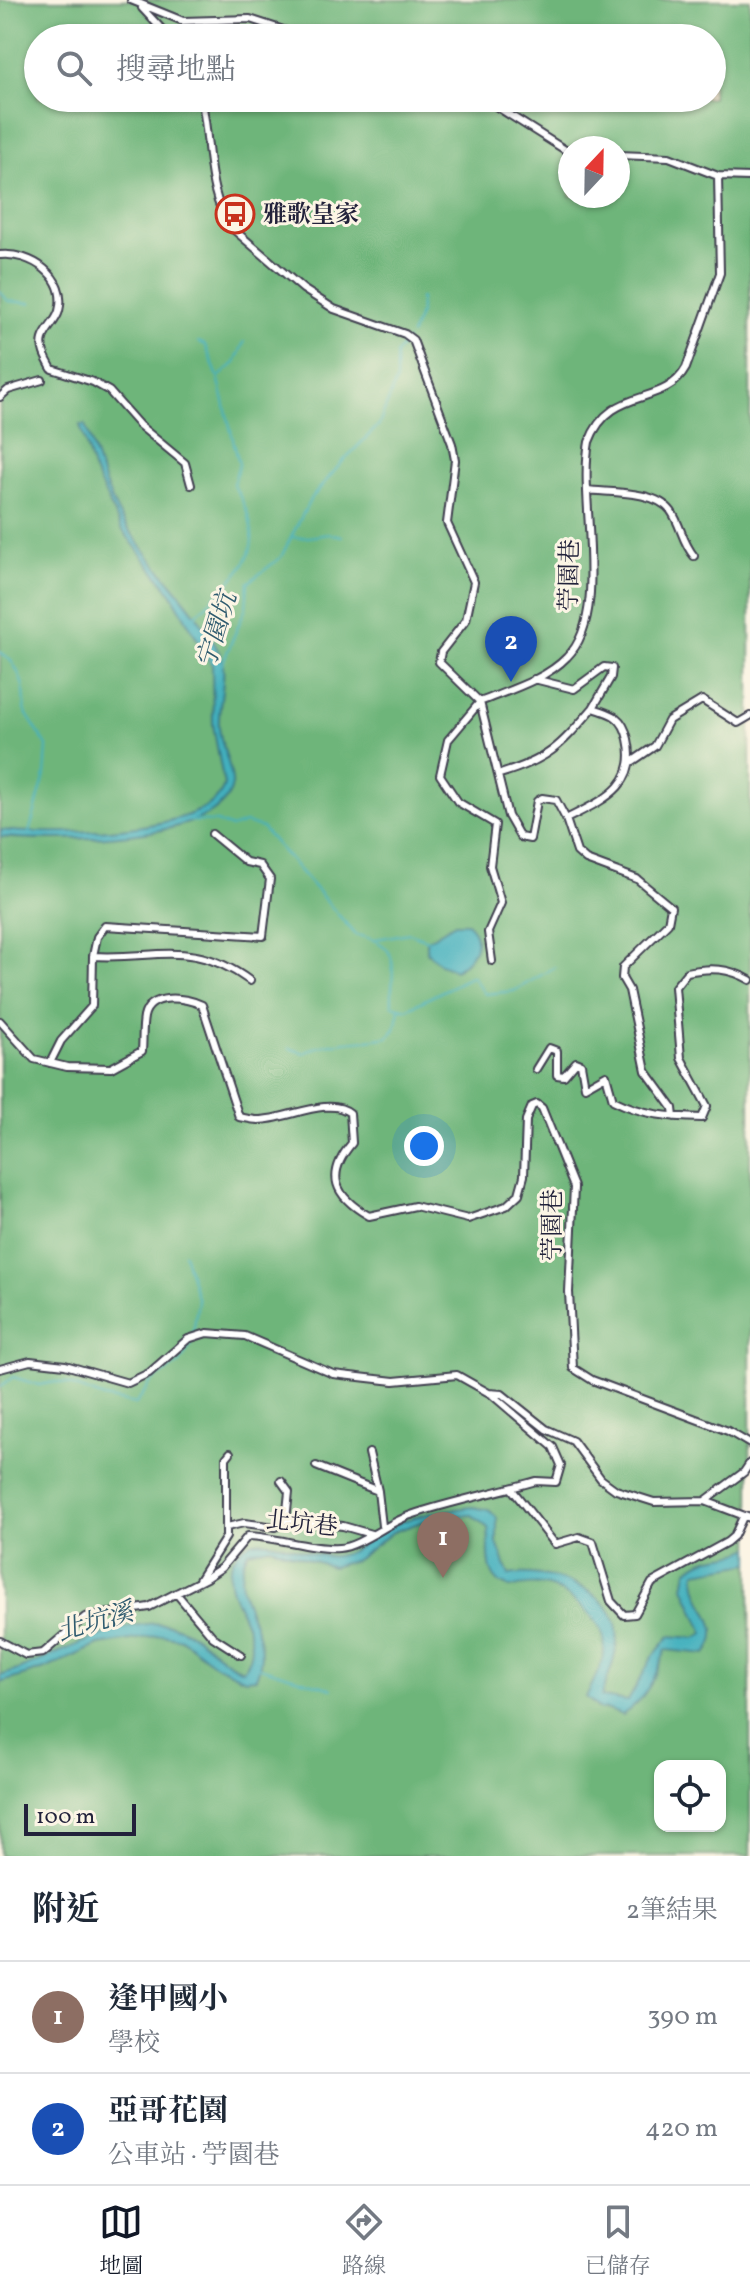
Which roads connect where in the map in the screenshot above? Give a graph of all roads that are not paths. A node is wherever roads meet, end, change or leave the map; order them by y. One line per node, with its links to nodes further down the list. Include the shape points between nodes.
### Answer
1 (131, 0): 2 (street)
2 (140, 6): 3 (street); 4 (street, via 183,21 250,19)
3 (157, 24)
4 (265, 24)
5 (203, 112): 18 (street, via 217,192 233,229 334,309 413,340 452,444 455,460 447,523 474,582 466,620 439,662)
6 (505, 112): 7 (street)
7 (558, 145)
8 (630, 155): 9 (street, via 669,157)
9 (718, 176): 10 (street); 15 (street, 苧園巷, via 720,273 686,368 681,378 612,407 595,424 586,455)
10 (750, 177)
11 (0, 255): 14 (street, via 32,259 47,270 59,294 60,309 43,339 52,369 109,391 139,425 185,463)
12 (42, 380): 13 (street)
13 (0, 397)
14 (191, 485)
15 (587, 490): 16 (street, via 659,499 672,512 683,543); 17 (street, 苧園巷, via 585,628 567,658)
16 (694, 556)
17 (534, 679): 18 (street, 苧園巷); 19 (street, via 574,689 604,667 612,668)
18 (480, 702): 22 (street); 26 (street, via 448,740 440,775 458,802 495,824 490,866 501,903 488,932)
19 (593, 708): 21 (street, via 617,715 626,728); 22 (street, via 558,749)
20 (750, 716): 21 (street, via 738,723 729,720 702,700 669,720 655,746)
21 (633, 761): 23 (street, via 622,784)
22 (500, 774): 23 (street, via 508,816 520,837 530,839 533,834 537,801 542,798 556,800)
23 (566, 819): 32 (street, via 577,852 586,860 637,879 671,907 668,923 623,967 622,978 646,1071)
24 (212, 834): 25 (street, via 246,862 260,865 270,879 263,936 105,926)
25 (93, 956): 28 (street, via 173,951 233,968); 30 (street, via 92,1006 61,1041)
26 (492, 961)
27 (750, 980): 32 (street, via 709,967 687,972 675,987 681,1058 707,1106 702,1118)
28 (250, 981)
29 (0, 1021): 30 (street, 苧園巷, via 23,1051)
30 (50, 1063): 35 (street, 苧園巷, via 111,1068 142,1051 144,1017 155,1003 180,998 202,1005 239,1117 260,1121 330,1105 350,1113 352,1143 336,1161 335,1182 369,1216 415,1206 468,1219 506,1206 519,1194 526,1120 537,1104 574,1187 569,1292 573,1368)
31 (536, 1069): 32 (street, via 553,1048 557,1075 564,1076 576,1062 581,1064 585,1087 606,1075 613,1100 651,1115)
32 (674, 1117)
33 (0, 1369): 34 (street, 北坑巷, via 30,1361 128,1383 149,1373 188,1339 207,1333 245,1336 333,1374 394,1381 457,1375)
34 (489, 1393): 41 (street, 北坑巷, via 560,1456 556,1482); 43 (street, 北坑巷, via 502,1394 546,1429 573,1441 601,1479 616,1490 654,1502)
35 (750, 1444)
36 (230, 1453): 47 (street)
37 (369, 1453): 42 (street)
38 (750, 1463): 43 (street)
39 (316, 1466): 42 (street)
40 (281, 1481): 45 (street, via 289,1492)
41 (511, 1488): 44 (street, via 555,1544 579,1537 593,1542 611,1601 624,1615 635,1614 652,1583 734,1536); 46 (street, 北坑巷)
42 (378, 1491): 46 (street)
43 (705, 1501): 44 (street, 北坑巷)
44 (746, 1518)
45 (286, 1520): 47 (street, via 276,1527); 48 (street)
46 (382, 1526): 48 (street, 北坑巷)
47 (227, 1527): 49 (street)
48 (371, 1534): 49 (street, 北坑巷, via 338,1548 248,1536 221,1568)
49 (198, 1582): 50 (street, 北坑巷)
50 (176, 1593): 51 (street, 北坑巷, via 149,1607 85,1617 43,1653 26,1655); 52 (street, via 213,1637)
51 (0, 1641)
52 (241, 1655)

